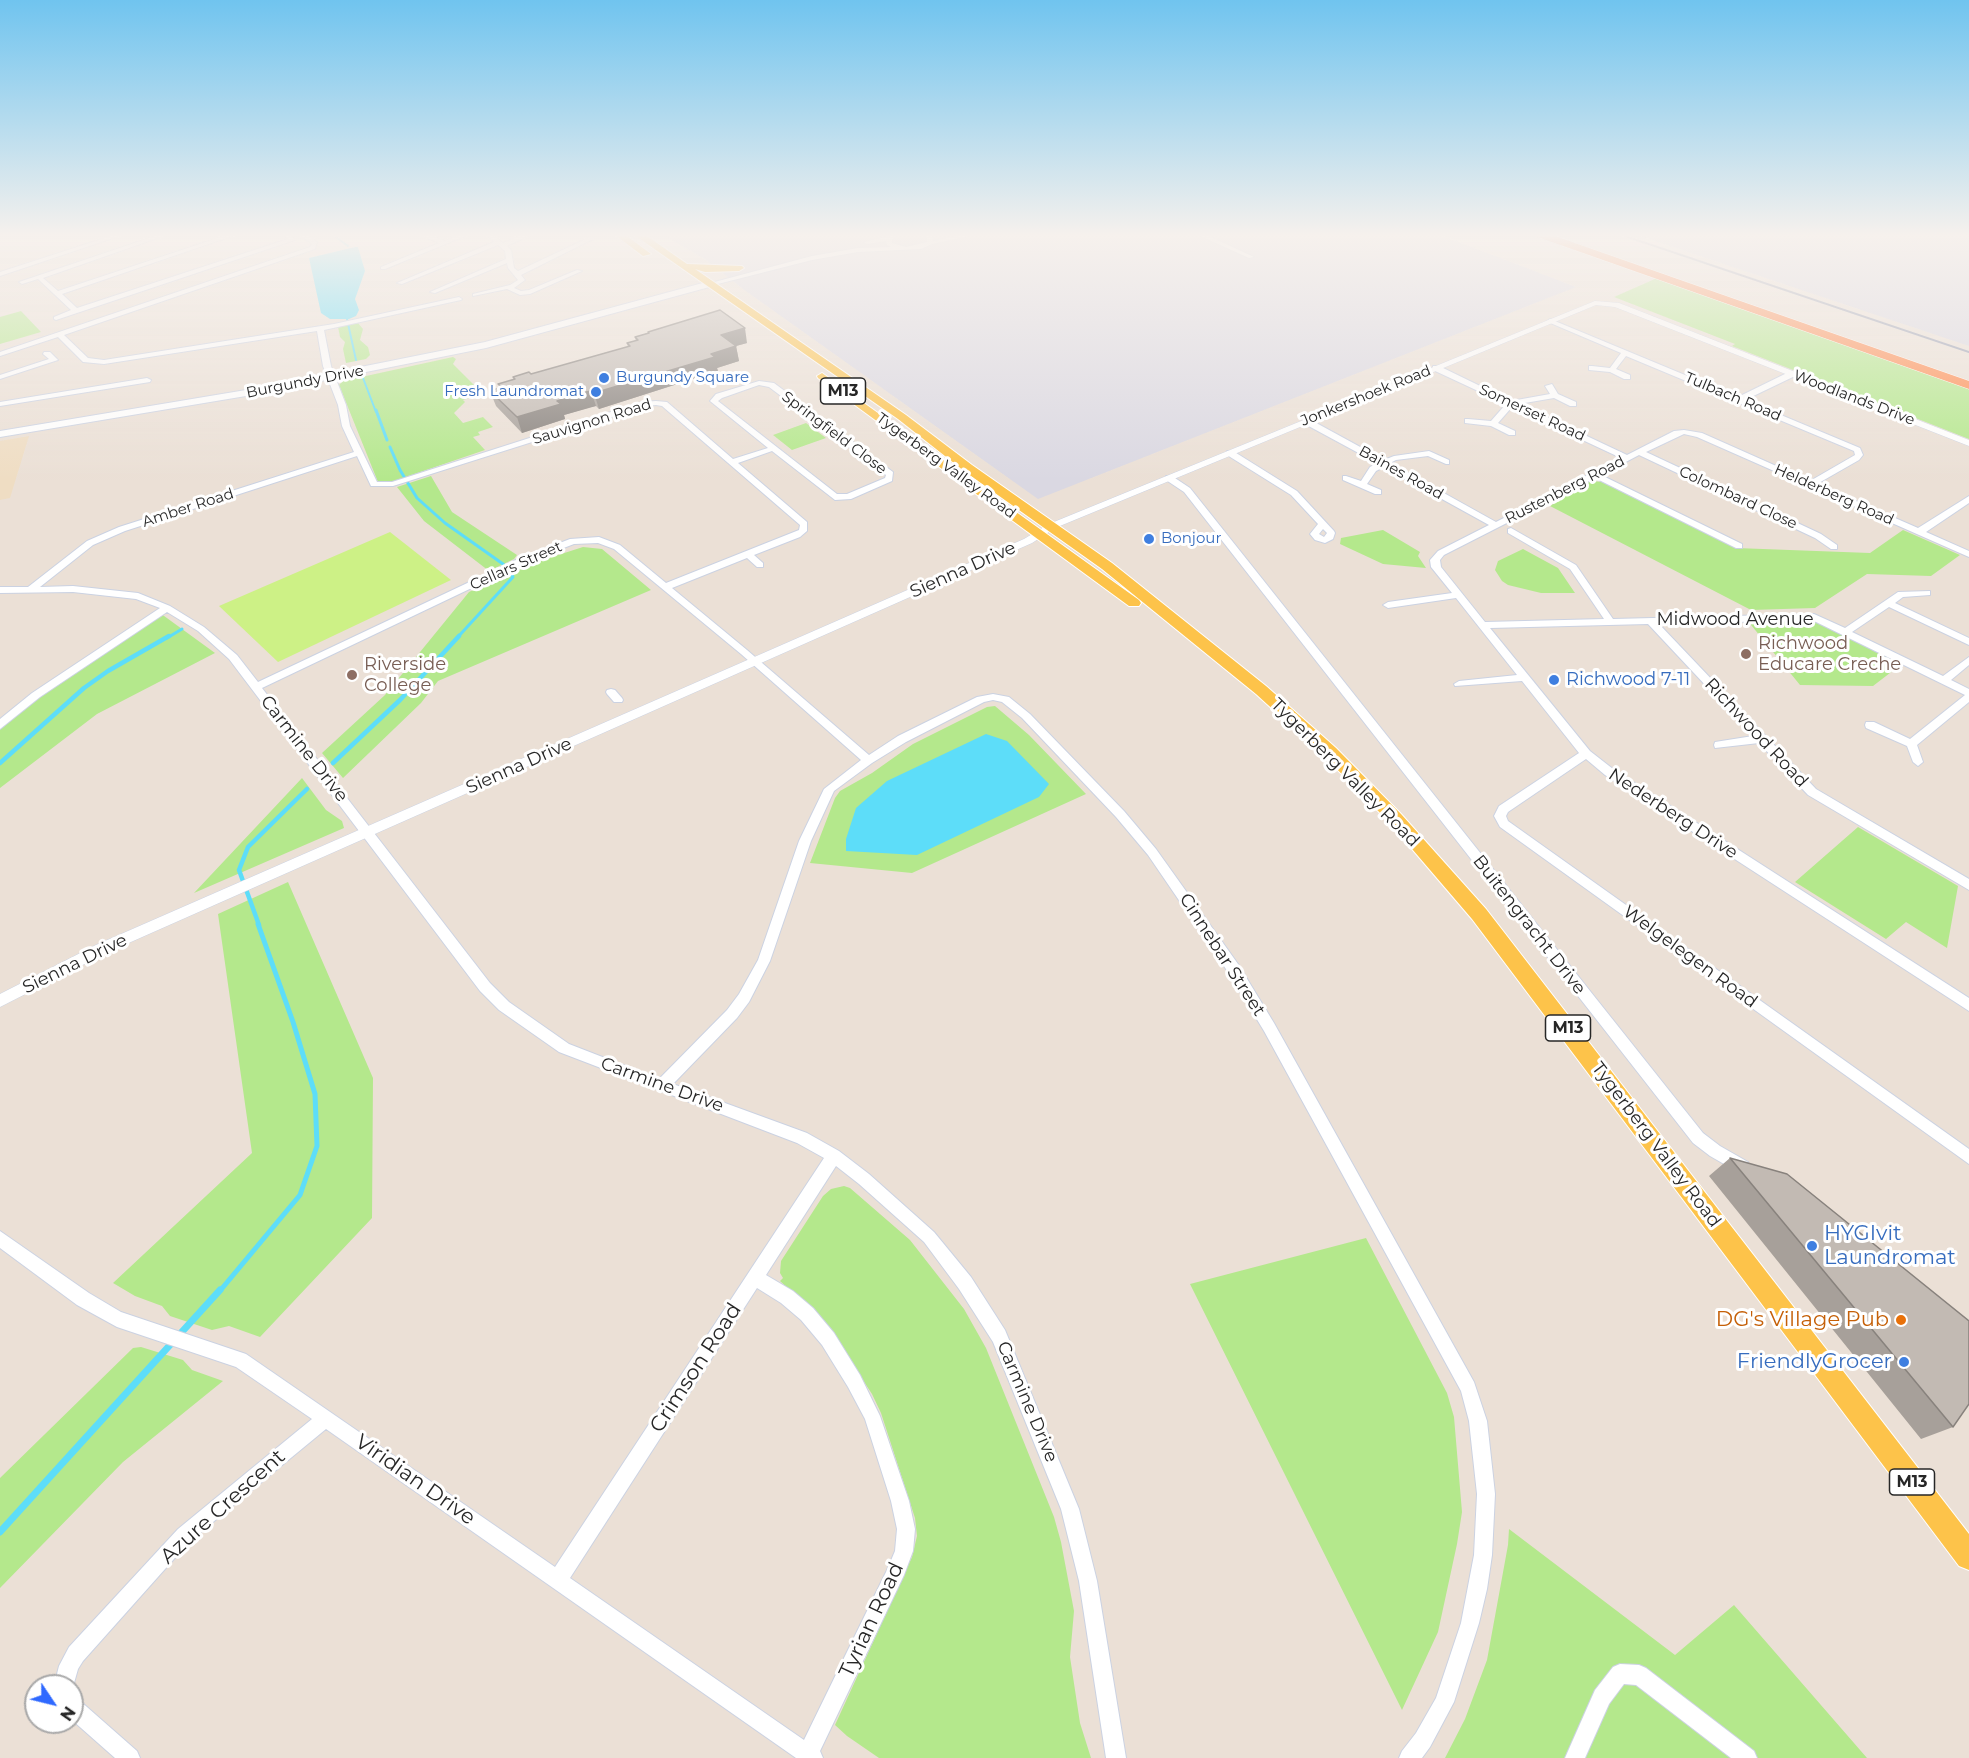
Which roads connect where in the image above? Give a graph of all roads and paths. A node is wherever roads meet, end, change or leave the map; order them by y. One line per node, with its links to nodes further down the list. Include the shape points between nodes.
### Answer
1 (62, 316): 10 (street)
2 (115, 316): 13 (street)
3 (381, 316): 12 (street)
4 (586, 316): 20 (main road, Burgundy Drive, via 486,345)
5 (750, 316): 63 (main road, Tygerberg Valley Road / M13, via 902,417)
6 (1562, 316): 11 (street, Jonkershoek Road)
7 (1641, 316): 21 (street, Woodlands Drive)
8 (1773, 316): 27 (highway)
9 (1802, 316): 22 (highway)
10 (56, 318)
11 (1550, 321): 14 (street, Tulbach Road); 17 (street, Jonkershoek Road)
12 (320, 329): 13 (street, via 99,362 86,360); 20 (street, Sauvignon Road)
13 (60, 335): 15 (street)
14 (1625, 352): 19 (street); 31 (street, Tulbach Road)
15 (0, 354)
16 (47, 354): 23 (street, via 54,360)
17 (1436, 368): 32 (street, Somerset Road); 36 (street, Jonkershoek Road)
18 (1592, 368): 19 (street)
19 (1612, 370): 24 (street)
20 (330, 374): 35 (main road, Burgundy Drive); 47 (street, Sauvignon Road)
21 (1792, 374): 31 (street); 44 (street, Woodlands Drive)
22 (1969, 374)
23 (0, 377)
24 (1627, 377)
25 (101, 378): 29 (street)
26 (147, 380): 29 (street)
27 (1969, 385)
28 (1549, 386): 30 (street)
29 (99, 387): 33 (street)
30 (1555, 396): 32 (street); 34 (street)
31 (1739, 400): 58 (street, Tulbach Road, via 1857,450 1856,458)
32 (1511, 403): 38 (street); 50 (street, Somerset Road)
33 (0, 404)
34 (1573, 404)
35 (97, 414): 39 (main road, Burgundy Drive); 40 (main road, Burgundy Drive)
36 (1306, 421): 48 (street, Jonkershoek Road); 53 (street, Baines Road)
37 (1468, 421): 38 (street)
38 (1493, 424): 41 (street)
39 (0, 427)
40 (0, 434)
41 (1512, 434)
42 (1699, 435): 46 (street, Rustenberg Road, via 1677,433); 58 (street, Helderberg Road)
43 (1425, 443): 49 (street)
44 (1969, 443)
45 (771, 446): 45 (street, Springfield Close, via 838,497 848,497 890,477 771,385 759,383 716,397 716,402); 51 (street)
46 (1639, 452): 50 (street, Rustenberg Road); 67 (street, Colombard Close)
47 (359, 453): 51 (street, Sauvignon Road, via 372,483 393,484 653,403 666,406); 74 (street, Amber Road, via 122,529 90,543)
48 (1230, 453): 55 (street, Jonkershoek Road); 61 (street, via 1294,493)
49 (1429, 453): 52 (street); 53 (street)
50 (1628, 458): 54 (street, Rustenberg Road)
51 (730, 460): 68 (street, Sauvignon Road, via 804,526 797,535)
52 (1446, 462)
53 (1382, 463): 57 (street); 62 (street, Baines Road)
54 (1594, 475): 62 (street, Rustenberg Road); 66 (street)
55 (1169, 478): 63 (street, Jonkershoek Road); 107 (street, Buitengracht Drive, via 1186,490 1698,1138)
56 (1346, 478): 57 (street)
57 (1363, 484): 59 (street)
58 (1810, 484): 65 (street, Helderberg Road)
59 (1378, 492)
60 (1969, 499): 65 (street)
61 (1322, 524)
62 (1496, 525): 70 (street, Rustenberg Road)
63 (1046, 530): 86 (street, Sienna Drive); 111 (main road, Tygerberg Valley Road / M13, via 1181,635 1245,678 1330,752 1395,818 1479,914)
64 (1511, 531): 81 (street, via 1574,567)
65 (1919, 532): 69 (street, Helderberg Road)
66 (1739, 546)
67 (1834, 547)
68 (748, 554): 71 (street); 72 (street, Sauvignon Road)
69 (1969, 554)
70 (1434, 560): 76 (street, Nederberg Drive)
71 (760, 565)
72 (665, 587): 86 (street, Cellars Street); 90 (street, Cellars Street, via 605,541 573,542 519,562)
73 (0, 590): 74 (street, Carmine Drive)
74 (30, 590): 79 (street, Carmine Drive, via 118,593)
75 (1927, 593): 77 (street, via 1901,594)
76 (1459, 595): 78 (street); 82 (street, Nederberg Drive)
77 (1888, 603): 83 (street); 84 (street)
78 (1388, 604)
79 (167, 608): 90 (street, Carmine Drive, via 220,643); 92 (street, via 36,695)
80 (1650, 620): 81 (street, Midwood Avenue); 83 (street, Midwood Avenue, via 1805,616); 94 (street, Richwood Road)
81 (1610, 621): 82 (street, Midwood Avenue)
82 (1483, 625): 87 (street, Nederberg Drive)
83 (1847, 631): 88 (street, Midwood Avenue)
84 (1969, 642)
85 (1969, 660): 88 (street)
86 (755, 662): 98 (street, Cellars Street); 100 (street, Sienna Drive)
87 (1524, 677): 89 (street); 97 (street, Nederberg Drive)
88 (1944, 680): 91 (street, Midwood Avenue)
89 (1459, 684)
90 (256, 687): 100 (street, Carmine Drive)
91 (1969, 695): 95 (street)
92 (0, 725)
93 (1870, 725): 95 (street)
94 (1761, 739): 96 (street); 101 (street, Richwood Road, via 1820,798)
95 (1911, 744): 99 (street)
96 (1719, 745)
97 (1586, 754): 103 (street, Nederberg Drive); 106 (street, Welgelegen Road, via 1503,809 1500,816 1504,824)
98 (868, 760): 104 (street, Cinnebar Street, via 837,782 825,796 805,841 764,961 739,1006); 118 (street, Cinnebar Street, via 981,699 993,697 1010,701 1057,746 1152,852 1233,968 1460,1370 1475,1407 1484,1464 1482,1563 1470,1623 1444,1702)
99 (1918, 762)
100 (367, 832): 102 (street, Sienna Drive, via 101,949); 104 (street, Carmine Drive, via 485,987 504,1006 564,1047)
101 (1969, 885)
102 (0, 1001)
103 (1969, 1005)
104 (662, 1085): 105 (street, Carmine Drive, via 802,1138)
105 (834, 1156): 109 (street, Crimson Road); 117 (street, Carmine Drive, via 888,1198 929,1237 999,1336 1070,1509 1088,1581)
106 (1969, 1157)
107 (1758, 1175)
108 (0, 1239): 110 (street, Viridian Drive, via 98,1309 240,1360)
109 (755, 1277): 112 (street, Crimson Road); 115 (street, Tyrian Road, via 807,1314 854,1381 872,1416 906,1529 896,1575)
110 (326, 1418): 112 (street, Viridian Drive); 113 (street, Azure Crescent, via 184,1535 76,1654)
111 (1969, 1556)
112 (558, 1580): 115 (street, Viridian Drive)
113 (67, 1674)
114 (84, 1718): 116 (street)
115 (809, 1757)
116 (130, 1758)
117 (1116, 1758)
118 (1409, 1758)
119 (1575, 1758): 120 (street, via 1602,1697 1620,1674 1639,1675)
120 (1747, 1758)

